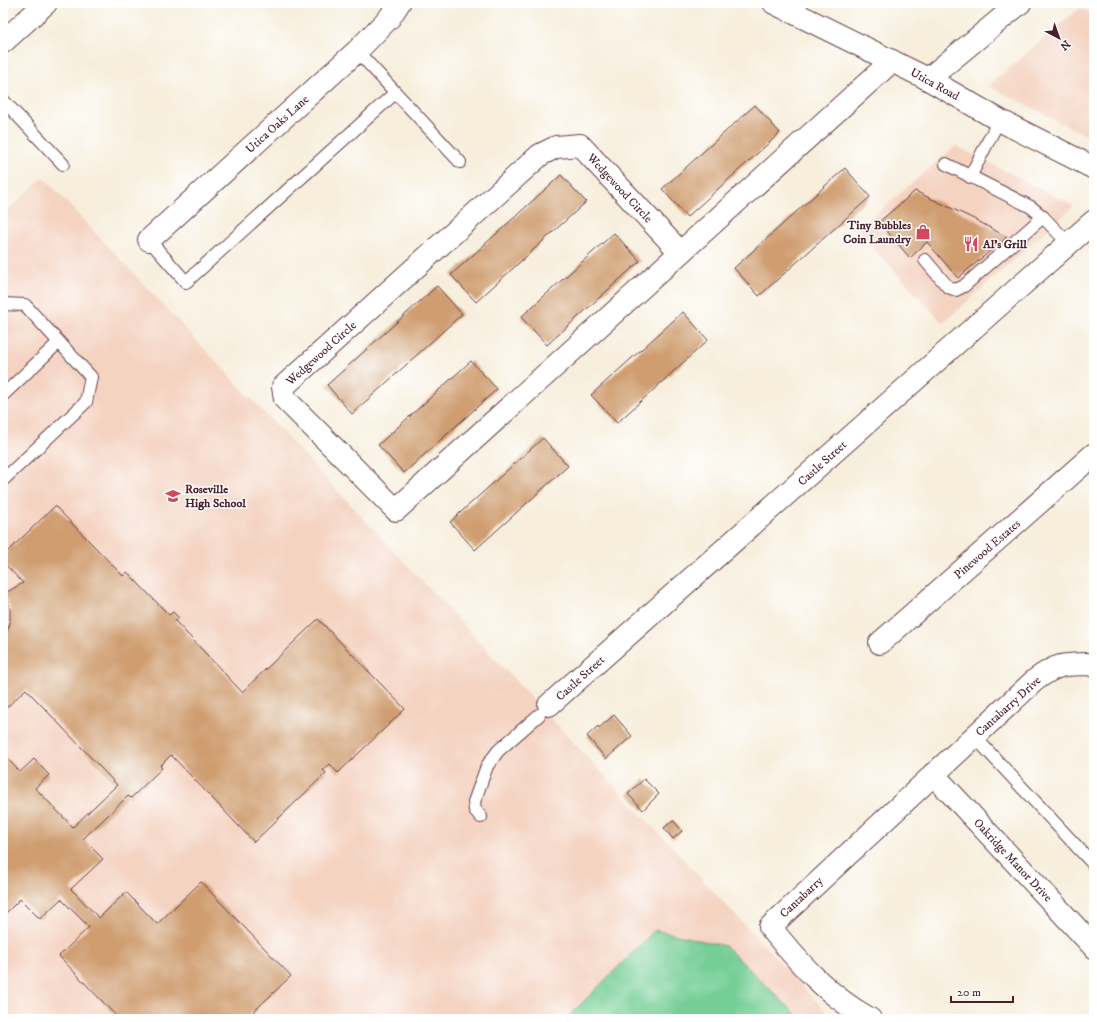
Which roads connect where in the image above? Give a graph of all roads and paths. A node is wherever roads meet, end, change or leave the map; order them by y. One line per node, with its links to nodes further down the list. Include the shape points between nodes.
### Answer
1 (46, 3): 5 (street)
2 (399, 3): 6 (street, Utica Oaks Lane, via 390,17)
3 (774, 3): 7 (street, Utica Road)
4 (1020, 3): 8 (street)
5 (3, 42)
6 (357, 51): 9 (lane); 19 (street, Utica Oaks Lane)
7 (892, 61): 8 (street, Utica Road); 21 (street, Wedgewood Circle)
8 (928, 79): 11 (street, Utica Road)
9 (395, 93): 12 (lane); 19 (lane, via 186,282)
10 (3, 100): 13 (lane)
11 (999, 120): 15 (street, Utica Road); 16 (lane)
12 (460, 162)
13 (63, 164)
14 (946, 164): 16 (lane)
15 (1094, 168)
16 (970, 176): 17 (lane, via 1031,207)
17 (1043, 217): 20 (lane); 22 (lane, via 964,286 956,290 948,287)
18 (1094, 221): 20 (street, Castle Street)
19 (149, 240)
20 (1069, 244): 30 (street, Castle Street)
21 (680, 252): 21 (street, Wedgewood Circle, via 396,510 285,399 282,387 540,155 556,147 580,145)
22 (925, 260)
23 (3, 304): 24 (lane, via 25,305)
24 (59, 342): 25 (lane); 27 (lane, via 91,377 86,402)
25 (3, 395)
26 (1094, 454): 28 (street, Pinewood Estates)
27 (3, 480)
28 (880, 643)
29 (1094, 666): 31 (street, Cantabarry Drive, via 1064,664 1047,671)
30 (544, 710): 33 (lane, via 498,751 487,766 474,802 475,810)
31 (974, 736): 32 (street, Cantabarry Drive); 34 (lane)
32 (933, 774): 35 (street, Oakridge Manor Drive); 36 (street, Cantabarry, via 770,927 813,977 842,1001)
33 (481, 817)
34 (1094, 866)
35 (1094, 946)
36 (870, 1019)

